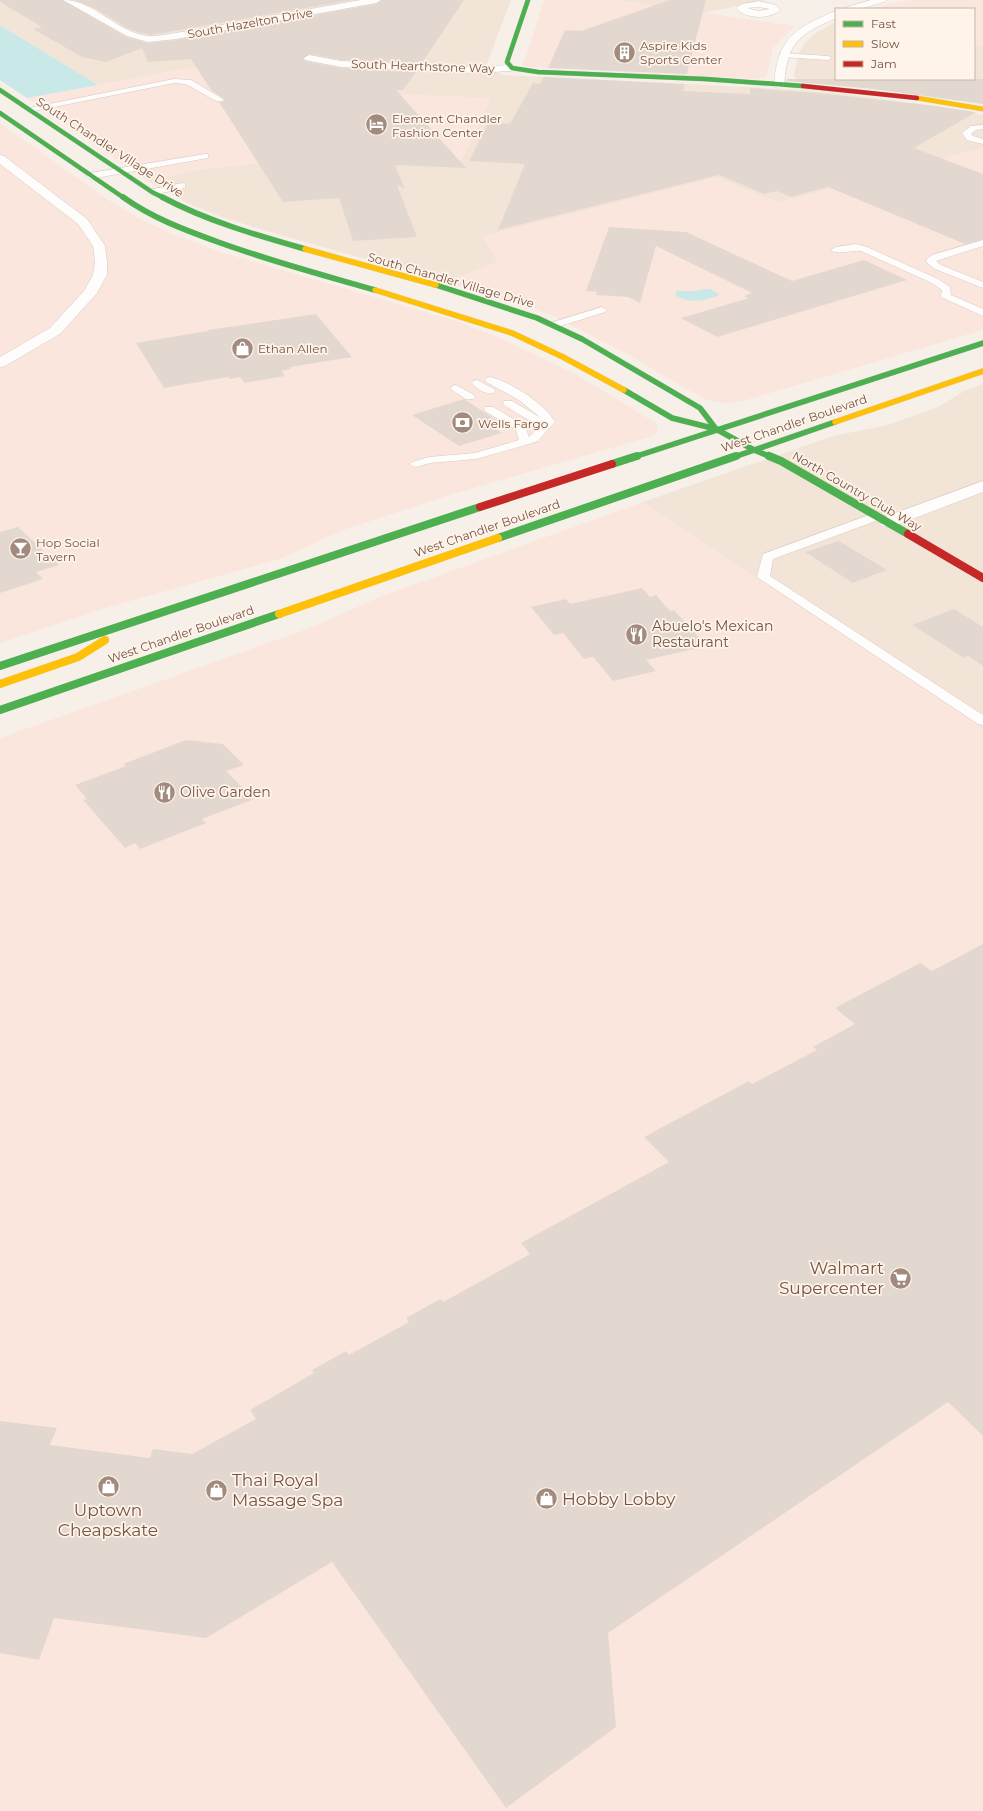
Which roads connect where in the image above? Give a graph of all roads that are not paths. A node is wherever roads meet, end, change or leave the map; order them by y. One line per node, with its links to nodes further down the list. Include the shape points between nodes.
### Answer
1 (89, 0): 5 (street)
2 (376, 0): 5 (street, South Hazelton Drive, via 148,39 130,34)
3 (528, 0): 13 (street, South Hearthstone Way, via 507,62)
4 (881, 0): 8 (street)
5 (70, 1)
6 (780, 2): 7 (street)
7 (766, 3)
8 (853, 8)
9 (835, 15): 10 (street, via 800,34)
10 (783, 55): 12 (lane); 14 (street)
11 (309, 58): 13 (street, South Hearthstone Way, via 348,64 473,70)
12 (828, 58)
13 (512, 68): 14 (street, via 538,72)
14 (779, 85): 17 (street, via 882,93)
15 (0, 90): 18 (street, South Chandler Village Drive)
16 (218, 99): 18 (lane, via 188,82 174,81)
17 (983, 109)
18 (29, 110): 24 (street, South Chandler Village Drive)
19 (0, 113): 25 (street)
20 (983, 127): 21 (lane, via 974,128 966,133 970,138)
21 (983, 142)
22 (205, 156): 24 (lane)
23 (0, 158): 36 (street, via 83,222 99,246 100,275 90,293 55,331)
24 (119, 170): 25 (lane); 27 (street, South Chandler Village Drive)
25 (90, 176): 34 (street, via 151,215 203,238 285,265)
26 (182, 186): 27 (lane)
27 (152, 192): 33 (street, South Chandler Village Drive, via 188,211 228,226 493,302)
28 (983, 243): 30 (lane, via 931,260 938,267)
29 (836, 250): 32 (lane, via 856,247 864,249 936,281 947,289 946,296)
30 (983, 285)
31 (602, 310): 33 (lane)
32 (983, 313)
33 (554, 325): 34 (street); 41 (street, South Chandler Village Drive, via 700,408)
34 (535, 337): 41 (street, via 672,418)
35 (983, 342): 41 (street, West Chandler Boulevard)
36 (0, 363)
37 (983, 371): 44 (street, West Chandler Boulevard)
38 (490, 380): 42 (lane, via 522,397 547,417 549,422)
39 (477, 383): 40 (lane, via 480,394)
40 (460, 386)
41 (716, 429): 44 (street, North Country Club Way); 49 (street, West Chandler Boulevard)
42 (540, 434): 43 (lane, via 534,440); 43 (lane, via 499,406 521,428)
43 (525, 442): 45 (lane, via 476,456 429,460)
44 (754, 450): 47 (street, North Country Club Way, via 780,461); 52 (street, West Chandler Boulevard)
45 (416, 464)
46 (983, 486): 47 (street)
47 (883, 519): 48 (street, North Country Club Way); 53 (lane, via 767,557 763,577)
48 (983, 578)
49 (133, 622): 50 (street, West Chandler Boulevard); 51 (street, via 78,656)
50 (0, 666)
51 (0, 684)
52 (0, 710)
53 (983, 721)

